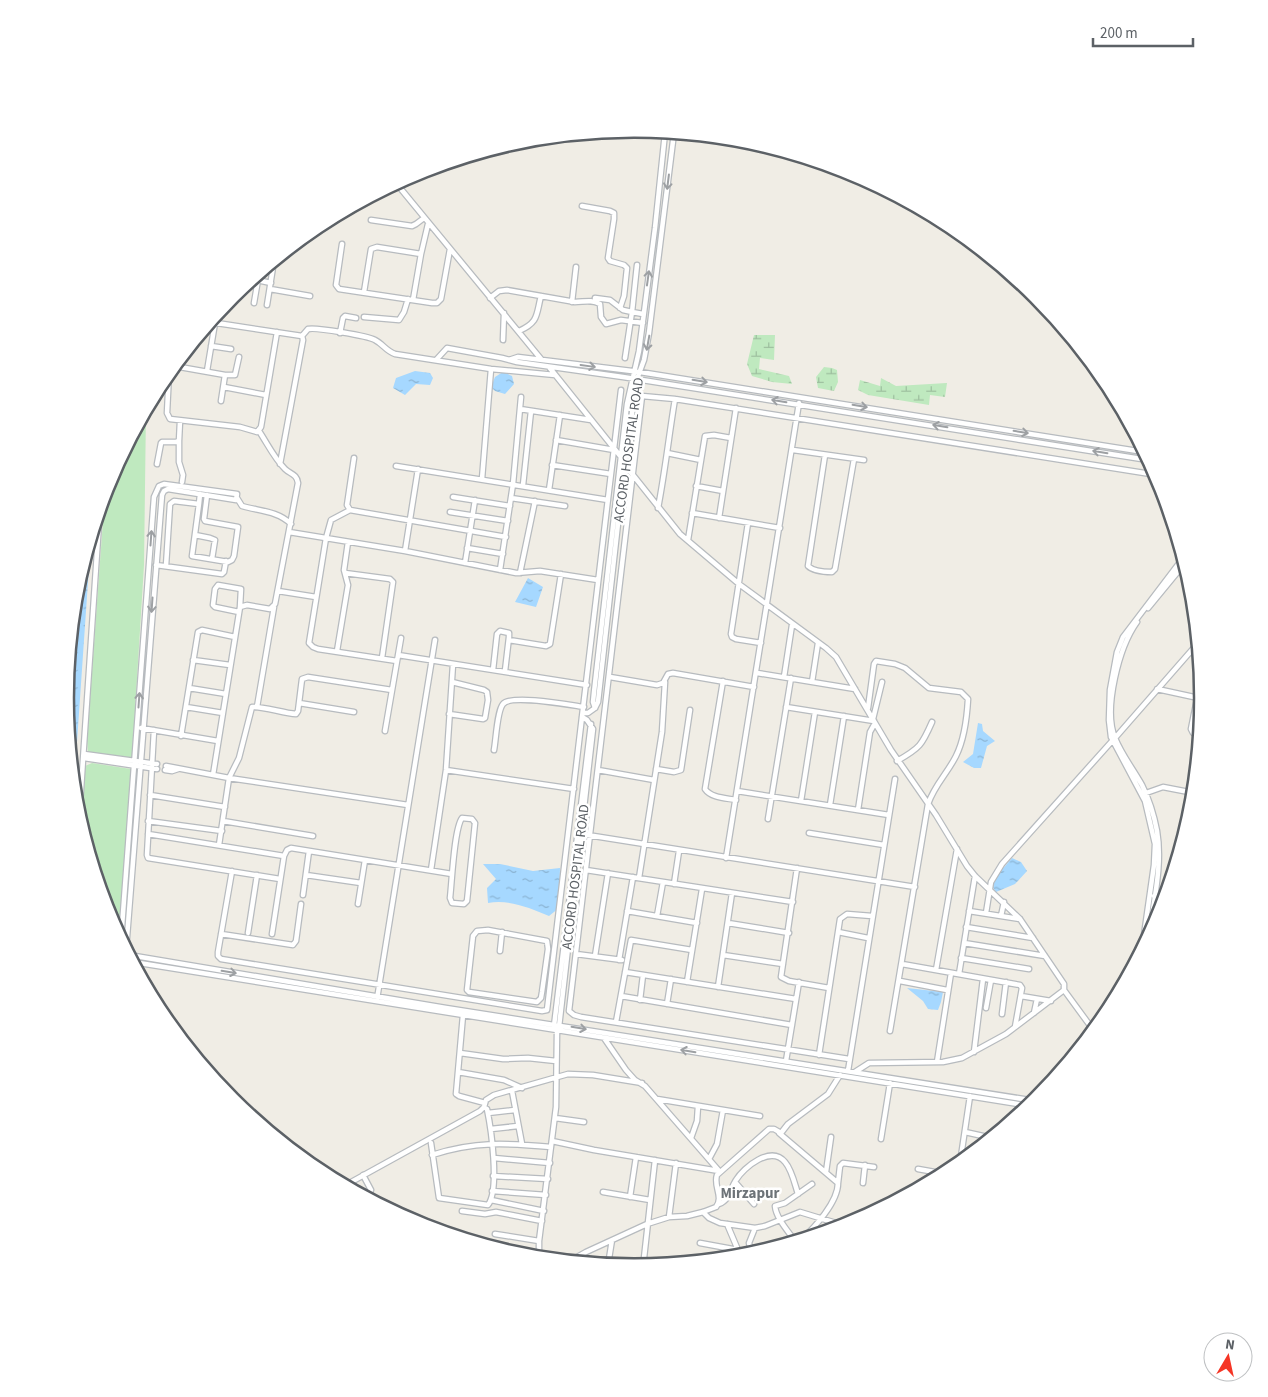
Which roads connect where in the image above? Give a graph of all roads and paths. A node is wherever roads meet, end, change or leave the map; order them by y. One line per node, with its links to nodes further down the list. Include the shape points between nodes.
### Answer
1 (664, 139): 30 (street, one-way to 1)
2 (673, 139): 53 (street, ACCORD HOSPITAL ROAD, one-way to 53, via 649,332)
3 (401, 189): 5 (street)
4 (582, 206): 27 (street, via 614,213 608,258 610,262 627,268)
5 (424, 218): 6 (street, via 412,226); 7 (street)
6 (371, 220)
7 (428, 224): 9 (street); 10 (street)
8 (342, 244): 18 (street, via 337,287)
9 (450, 249): 21 (street); 23 (street, via 440,301 432,303)
10 (421, 254): 18 (street, via 373,247); 23 (street)
11 (637, 265): 28 (street)
12 (576, 267): 24 (street)
13 (273, 271): 15 (street)
14 (261, 281): 15 (street)
15 (271, 283): 17 (street)
16 (255, 287): 25 (street)
17 (270, 289): 19 (street); 26 (street)
18 (364, 292): 23 (street)
19 (310, 296)
20 (541, 296): 21 (street, via 502,290); 24 (street); 37 (street, via 534,321)
21 (490, 298): 29 (street)
22 (595, 298): 27 (street, via 613,301)
23 (410, 299): 31 (street, via 399,320)
24 (572, 302): 33 (street, via 598,303 606,324)
25 (254, 303)
26 (268, 305)
27 (620, 308): 28 (street)
28 (632, 312): 30 (street); 33 (street)
29 (504, 313): 37 (street); 41 (street)
30 (643, 314): 34 (street)
31 (364, 317)
32 (356, 318): 39 (street, via 345,316)
33 (631, 321): 34 (street); 45 (street)
34 (643, 323): 53 (street)
35 (218, 324): 38 (street)
36 (212, 330): 42 (street)
37 (519, 331): 46 (street)
38 (276, 332): 40 (street); 60 (street)
39 (340, 333): 40 (street, via 312,328); 47 (street, via 374,339 395,354)
40 (302, 336): 89 (street)
41 (503, 340)
42 (212, 346): 43 (street); 52 (street)
43 (231, 349)
44 (239, 357): 54 (street, via 235,375)
45 (625, 358)
46 (541, 359): 48 (street, via 518,357); 53 (street, one-way to 53)
47 (436, 360): 48 (street, via 447,348); 51 (street)
48 (509, 360): 50 (street)
49 (182, 367): 52 (street)
50 (548, 367): 55 (street); 56 (street)
51 (491, 369): 55 (street); 97 (street)
52 (207, 371): 54 (street)
53 (637, 372): 56 (street); 62 (street, one-way to 62)
54 (225, 374): 58 (street)
55 (555, 375): 71 (street)
56 (634, 378): 65 (street, one-way to 56); 82 (street); 91 (street, ACCORD HOSPITAL ROAD)
57 (168, 387): 72 (street, via 167,413 170,419)
58 (224, 387): 60 (street); 64 (street)
59 (621, 390): 77 (street)
60 (266, 396): 73 (street)
61 (521, 397): 67 (street)
62 (801, 397): 65 (street); 79 (street, one-way to 79)
63 (675, 399): 66 (street); 80 (street); 94 (street, via 642,396)
64 (221, 401)
65 (799, 404): 70 (street); 85 (street, one-way to 65)
66 (736, 408): 70 (street); 74 (street)
67 (520, 409): 68 (street); 99 (street)
68 (532, 410): 69 (street); 100 (street)
69 (560, 415): 71 (street); 75 (street)
70 (797, 418): 78 (street); 95 (street)
71 (591, 420): 77 (street)
72 (180, 421): 73 (street); 76 (street)
73 (259, 431): 89 (street)
74 (731, 438): 86 (street, via 705,436); 105 (street)
75 (556, 440): 77 (street); 90 (street)
76 (179, 441): 88 (street, via 161,443); 98 (street)
77 (614, 450): 82 (street); 96 (street)
78 (793, 450): 81 (street); 127 (street)
79 (1136, 451)
80 (667, 454): 86 (street); 117 (street)
81 (826, 454): 84 (street); 84 (street, via 808,566 829,572 835,569)
82 (621, 456): 199 (street, via 594,692)
83 (354, 458): 118 (street, via 347,505)
84 (854, 459): 87 (street)
85 (1140, 459)
86 (701, 460): 102 (street)
87 (864, 460)
88 (157, 464)
89 (280, 464): 126 (street, via 298,479)
90 (552, 465): 96 (street); 103 (street)
91 (625, 465): 94 (street); 199 (street, ACCORD HOSPITAL ROAD)
92 (396, 466): 93 (street)
93 (418, 469): 97 (street); 123 (street)
94 (632, 473): 117 (street); 178 (street)
95 (1147, 473)
96 (611, 474): 112 (street)
97 (482, 479): 99 (street)
98 (182, 482)
99 (513, 484): 100 (street); 110 (street)
100 (523, 485): 103 (street)
101 (159, 486): 104 (street); 108 (street, via 170,484); 212 (street, one-way to 101, via 154,497)
102 (696, 486): 105 (street); 120 (street)
103 (548, 490): 112 (street)
104 (164, 491): 106 (street); 128 (street)
105 (723, 491): 122 (street)
106 (200, 494): 107 (street); 114 (street)
107 (207, 496): 108 (street); 142 (street, via 205,522 238,527 234,556)
108 (237, 497): 126 (street, via 242,506 277,514)
109 (453, 497): 111 (street)
110 (511, 498): 113 (street); 115 (street)
111 (475, 500): 115 (street); 121 (street)
112 (608, 500): 152 (street)
113 (535, 502): 116 (street); 150 (street)
114 (199, 504): 130 (street, via 171,502); 133 (street)
115 (510, 506): 124 (street)
116 (565, 506)
117 (658, 508): 136 (street)
118 (350, 510): 123 (street); 135 (street, via 331,520)
119 (450, 512): 121 (street)
120 (692, 513): 122 (street); 136 (street)
121 (472, 516): 124 (street); 129 (street)
122 (719, 518): 125 (street)
123 (410, 519): 129 (street); 139 (street)
124 (508, 521): 134 (street)
125 (748, 523): 127 (street); 153 (street)
126 (291, 524): 131 (street)
127 (780, 528): 156 (street)
128 (158, 531): 130 (street); 144 (street)
129 (470, 531): 134 (street); 138 (street)
130 (168, 532): 146 (street)
131 (289, 532): 135 (street); 154 (street)
132 (98, 534): 221 (street)
133 (195, 535): 141 (street, via 215,540); 141 (street, via 192,556)
134 (506, 537): 140 (street)
135 (326, 538): 137 (street); 155 (street)
136 (688, 540): 153 (street)
137 (348, 542): 139 (street); 149 (street)
138 (467, 548): 140 (street); 143 (street)
139 (405, 551): 143 (street)
140 (503, 554): 147 (street)
141 (212, 559): 142 (street)
142 (226, 561): 146 (street, via 222,574)
143 (465, 563): 147 (street)
144 (156, 565): 146 (street); 213 (street, one-way to 213)
145 (1178, 565): 218 (street, via 1129,627 1120,644 1109,708 1109,726)
146 (166, 566)
147 (500, 570): 150 (street)
148 (1179, 570): 218 (street, via 1130,632 1122,648 1112,706)
149 (345, 573): 167 (street, via 348,585); 169 (street, via 393,581)
150 (520, 573): 151 (street)
151 (561, 574): 152 (street); 163 (street, via 550,644)
152 (598, 580): 186 (street)
153 (739, 584): 156 (street); 164 (street, via 732,637)
154 (278, 591): 155 (street); 157 (street)
155 (316, 597): 167 (street, via 309,643 313,647)
156 (767, 606): 159 (street); 164 (street)
157 (274, 607): 158 (street, via 247,605); 196 (street)
158 (240, 609): 158 (street, via 241,589 218,585 213,605); 160 (street)
159 (792, 624): 165 (street); 179 (street)
160 (235, 637): 170 (street, via 200,630); 174 (street)
161 (401, 638): 168 (street)
162 (435, 640): 171 (street)
163 (509, 640): 175 (street, via 509,633 498,632); 176 (street)
164 (761, 643): 177 (street)
165 (818, 643): 184 (street); 189 (street, via 836,657)
166 (1192, 650): 190 (street)
167 (337, 651): 169 (street)
168 (398, 655): 171 (street); 172 (street)
169 (382, 658): 172 (street)
170 (193, 660): 174 (street); 188 (street)
171 (432, 660): 173 (street); 243 (street)
172 (397, 661): 191 (street)
173 (453, 664): 175 (street); 182 (street)
174 (230, 665): 192 (street)
175 (493, 670): 176 (street)
176 (505, 672): 186 (street)
177 (757, 673): 179 (street); 187 (street)
178 (610, 677): 183 (street, via 653,685); 228 (street)
179 (784, 677): 180 (street)
180 (791, 678): 184 (street); 198 (street)
181 (723, 681): 183 (street, via 673,673 668,674); 187 (street); 240 (street, via 705,788 713,795)
182 (452, 682): 205 (street); 205 (street, via 484,690 488,700 483,719)
183 (665, 682): 226 (street)
184 (812, 682): 189 (street)
185 (882, 682): 209 (street)
186 (586, 685): 197 (street)
187 (754, 687): 235 (street)
188 (188, 688): 192 (street); 195 (street)
189 (855, 689): 200 (street)
190 (1156, 689): 193 (street); 218 (street)
191 (392, 690): 194 (street, via 308,677 302,679); 215 (street)
192 (226, 694): 204 (street)
193 (1194, 698)
194 (299, 703): 196 (street, via 297,713 293,714); 202 (street)
195 (186, 707): 204 (street); 217 (street)
196 (257, 707): 230 (street, via 252,707 239,758)
197 (584, 707): 206 (street); 220 (street, via 535,700 506,701 500,708)
198 (786, 707): 203 (street); 239 (street)
199 (595, 708): 206 (street)
200 (868, 709): 209 (street); 242 (street, via 876,660 905,668 929,688 961,692 968,696 960,746)
201 (690, 710): 226 (street, via 681,770)
202 (354, 712)
203 (815, 712): 207 (street); 241 (street)
204 (223, 713): 219 (street)
205 (450, 714): 227 (street)
206 (583, 715): 211 (street); 234 (street)
207 (844, 716): 209 (street); 244 (street)
208 (1193, 719): 216 (street)
209 (874, 721): 222 (street); 246 (street)
210 (932, 722): 222 (street, via 921,744)
211 (591, 724): 254 (street, ACCORD HOSPITAL ROAD, via 594,729); 363 (street)
212 (137, 727): 213 (street); 223 (street)
213 (143, 728): 214 (street); 223 (street)
214 (154, 730): 217 (street); 224 (street)
215 (386, 731)
216 (1193, 733)
217 (181, 736): 219 (street)
218 (1114, 739): 237 (street); 285 (street, via 1006,860); 306 (street, via 1145,801 1154,844)
219 (218, 741): 229 (street)
220 (494, 750)
221 (84, 756): 223 (street); 233 (street)
222 (897, 761): 242 (street)
223 (137, 764): 224 (street); 304 (street); 313 (street)
224 (154, 766): 238 (street)
225 (166, 768): 229 (street)
226 (656, 769): 232 (street)
227 (446, 770): 234 (street); 268 (street)
228 (598, 770): 232 (street); 256 (street)
229 (213, 775): 230 (street)
230 (229, 778): 243 (street); 245 (street)
231 (895, 779): 247 (street)
232 (654, 780): 258 (street)
233 (82, 787)
234 (574, 789): 356 (street, via 548,1008 542,1011)
235 (737, 791): 239 (street); 240 (street)
236 (1186, 791): 237 (street, via 1163,787)
237 (1146, 793): 288 (street, via 1158,843)
238 (150, 795): 245 (street); 249 (street)
239 (772, 796): 241 (street); 248 (street)
240 (736, 800): 264 (street)
241 (801, 801): 244 (street)
242 (928, 804): 260 (street); 283 (street)
243 (408, 805): 266 (street)
244 (830, 805): 246 (street)
245 (225, 807): 250 (street)
246 (858, 810): 247 (street)
247 (889, 815): 259 (street)
248 (768, 819)
249 (148, 821): 251 (street); 253 (street)
250 (223, 821): 251 (street); 255 (street)
251 (222, 831): 257 (street)
252 (809, 833): 259 (street)
253 (148, 834): 257 (street); 270 (street, via 147,855 150,859)
254 (581, 834): 256 (street); 363 (street, ACCORD HOSPITAL ROAD)
255 (313, 836)
256 (590, 836): 258 (street); 269 (street)
257 (219, 845): 263 (street)
258 (644, 845): 262 (street); 277 (street)
259 (884, 845): 279 (street)
260 (957, 849): 275 (street); 331 (street)
261 (309, 850): 263 (street, via 291,848); 265 (street); 274 (street)
262 (679, 851): 264 (street); 282 (street)
263 (284, 856): 278 (street)
264 (726, 858): 267 (street)
265 (365, 860): 266 (street); 281 (street)
266 (398, 866): 268 (street); 343 (street)
267 (797, 868): 279 (street); 290 (street)
268 (431, 870): 272 (street)
269 (586, 870): 271 (street); 319 (street)
270 (232, 871): 273 (street); 311 (street)
271 (608, 873): 276 (street); 322 (street)
272 (452, 874): 272 (street, via 450,901 464,904 472,856 475,824 472,819 460,819)
273 (257, 875): 278 (street); 309 (street)
274 (306, 875): 281 (street); 287 (street)
275 (975, 876): 285 (street); 295 (street)
276 (633, 878): 277 (street); 294 (street)
277 (639, 878): 280 (street)
278 (280, 879): 312 (street)
279 (878, 881): 283 (street); 299 (street)
280 (663, 882): 282 (street); 298 (street)
281 (361, 883): 293 (street)
282 (674, 884): 284 (street)
283 (915, 887): 329 (street)
284 (702, 888): 286 (street); 302 (street)
285 (989, 888): 291 (street); 296 (street)
286 (732, 893): 290 (street); 303 (street)
287 (303, 895)
288 (1154, 896): 289 (street); 297 (street)
289 (1158, 897)
290 (793, 902): 310 (street)
291 (1004, 902): 300 (street); 301 (street)
292 (302, 904): 311 (street, via 293,944)
293 (358, 904)
294 (627, 911): 298 (street); 325 (street)
295 (969, 911): 296 (street); 305 (street)
296 (986, 913): 300 (street)
297 (1152, 913)
298 (658, 916): 302 (street)
299 (872, 916): 308 (street, via 845,915 840,919); 314 (street)
300 (1001, 916): 301 (street)
301 (1020, 919): 315 (street)
302 (697, 923): 317 (street)
303 (728, 923): 310 (street); 320 (street)
304 (122, 926)
305 (966, 927): 315 (street); 316 (street)
306 (1145, 928)
307 (502, 932): 318 (street); 350 (street, via 484,930 474,934 467,988 469,992); 350 (street, via 545,940 548,945 540,1001)
308 (838, 932): 314 (street); 345 (street)
309 (248, 933)
310 (789, 933): 328 (street)
311 (221, 934): 343 (street, via 218,954 221,958)
312 (272, 934)
313 (127, 935)
314 (868, 938): 374 (street)
315 (1034, 938): 323 (street)
316 (964, 943): 323 (street); 324 (street)
317 (692, 950): 326 (street, via 631,940); 340 (street)
318 (500, 951)
319 (576, 954): 322 (street); 362 (street, via 570,1013)
320 (723, 955): 328 (street); 344 (street)
321 (137, 956): 351 (street, one-way to 351)
322 (595, 956): 325 (street)
323 (1045, 956): 347 (street, via 1064,984)
324 (961, 958): 330 (street); 334 (street)
325 (619, 960): 326 (street)
326 (626, 961): 332 (street)
327 (141, 963): 351 (street)
328 (783, 964): 341 (street, via 782,978)
329 (902, 964): 331 (street); 339 (street)
330 (1029, 969)
331 (936, 970): 333 (street)
332 (625, 972): 335 (street); 348 (street)
333 (951, 973): 334 (street); 346 (street)
334 (959, 974): 337 (street)
335 (643, 975): 336 (street); 353 (street)
336 (671, 979): 340 (street); 357 (street)
337 (983, 979): 338 (street); 371 (street)
338 (991, 980): 342 (street); 358 (street)
339 (900, 981): 346 (street); 368 (street)
340 (687, 982): 344 (street)
341 (799, 982): 345 (street); 354 (street)
342 (1006, 982): 349 (street, via 1021,986); 360 (street)
343 (380, 984): 351 (street); 356 (street)
344 (718, 987): 354 (street)
345 (829, 988): 373 (street)
346 (947, 990): 377 (street)
347 (1064, 990): 355 (street); 365 (street)
348 (621, 996): 353 (street); 362 (street)
349 (1020, 996): 352 (street); 366 (street)
350 (501, 997): 356 (street)
351 (377, 999): 361 (street); 363 (street)
352 (1037, 999): 355 (street); 359 (street)
353 (640, 1000): 357 (street)
354 (796, 1000): 364 (street)
355 (1051, 1001): 359 (street)
356 (500, 1004)
357 (667, 1004): 364 (street)
358 (986, 1008)
359 (1034, 1013): 366 (street)
360 (1002, 1014)
361 (463, 1015): 367 (street); 372 (street)
362 (616, 1022): 370 (street)
363 (557, 1024): 367 (street); 376 (street, one-way to 376)
364 (792, 1025): 370 (street)
365 (1089, 1025)
366 (1015, 1027): 371 (street)
367 (556, 1031): 369 (street); 375 (street)
368 (890, 1031)
369 (604, 1038): 381 (street, one-way to 369); 384 (street, via 626,1070)
370 (788, 1050): 373 (street); 376 (street)
371 (974, 1052): 377 (street, via 957,1060)
372 (460, 1053): 375 (street); 379 (street)
373 (819, 1055): 374 (street)
374 (849, 1059): 378 (street)
375 (556, 1061): 382 (street)
376 (786, 1061): 378 (street)
377 (936, 1062): 380 (street, via 869,1063)
378 (848, 1071): 380 (street)
379 (458, 1072): 385 (street, via 504,1080); 391 (street, via 457,1095)
380 (855, 1072): 389 (street)
381 (840, 1075): 383 (street); 402 (street, via 828,1094)
382 (555, 1076): 384 (street, via 580,1074); 385 (street); 397 (street)
383 (890, 1083): 387 (street); 406 (street)
384 (642, 1084): 388 (street)
385 (522, 1088): 386 (street)
386 (512, 1091): 391 (street, via 490,1097); 393 (street)
387 (970, 1096): 390 (street); 401 (street)
388 (656, 1098): 392 (street); 405 (street)
389 (1025, 1099)
390 (1020, 1104)
391 (485, 1105): 395 (street); 426 (street, via 480,1111)
392 (698, 1106): 394 (street); 405 (street)
393 (515, 1110): 395 (street); 399 (street)
394 (723, 1110): 396 (street); 416 (street, via 717,1144)
395 (488, 1113): 400 (street)
396 (760, 1116)
397 (555, 1118): 398 (street); 407 (street)
398 (584, 1122)
399 (518, 1126): 400 (street); 410 (street)
400 (491, 1130): 409 (street)
401 (965, 1132): 403 (street); 412 (street)
402 (779, 1133): 423 (street, via 769,1129); 424 (street)
403 (983, 1136)
404 (831, 1137): 424 (street)
405 (691, 1138): 416 (street)
406 (881, 1139)
407 (552, 1140): 411 (street); 414 (street)
408 (431, 1143): 413 (street)
409 (493, 1143): 410 (street); 413 (street, via 463,1146); 415 (street)
410 (522, 1144): 411 (street)
411 (551, 1147): 419 (street)
412 (962, 1152)
413 (432, 1155): 440 (street, via 439,1198 486,1205)
414 (636, 1157): 417 (street); 439 (street)
415 (494, 1158): 419 (street); 427 (street)
416 (709, 1159): 423 (street)
417 (655, 1160): 418 (street); 441 (street)
418 (676, 1162): 423 (street); 447 (street)
419 (550, 1163): 428 (street)
420 (865, 1165): 421 (street); 431 (street, via 842,1163); 432 (street)
421 (874, 1167)
422 (918, 1169): 425 (street)
423 (720, 1172): 442 (street, via 715,1181)
424 (826, 1172): 431 (street)
425 (933, 1172)
426 (363, 1175): 429 (street); 435 (street)
427 (493, 1176): 428 (street); 434 (street)
428 (548, 1179): 438 (street)
429 (351, 1182)
430 (735, 1182): 437 (street, via 748,1166 759,1159 775,1157 786,1162); 442 (street, via 728,1197); 443 (street)
431 (838, 1183): 448 (street)
432 (863, 1183)
433 (812, 1184): 437 (street)
434 (492, 1190): 438 (street); 440 (street)
435 (369, 1192)
436 (603, 1192): 439 (street)
437 (798, 1194): 449 (street, via 775,1206)
438 (546, 1195): 445 (street)
439 (630, 1197): 441 (street)
440 (491, 1200): 445 (street)
441 (650, 1200): 452 (street)
442 (719, 1204): 446 (street)
443 (754, 1204)
444 (462, 1211): 450 (street, via 496,1212)
445 (544, 1211): 450 (street)
446 (703, 1212): 447 (street); 453 (street, via 712,1221)
447 (670, 1217): 452 (street)
448 (822, 1218): 449 (street, via 800,1212); 451 (street); 455 (street)
449 (780, 1219): 454 (street); 457 (street)
450 (542, 1221): 459 (street)
451 (833, 1222)
452 (648, 1224): 458 (street); 467 (street)
453 (728, 1224): 454 (street); 463 (street)
454 (755, 1228): 461 (street)
455 (810, 1230)
456 (494, 1234): 459 (street)
457 (792, 1236)
458 (612, 1240): 465 (street); 466 (street)
459 (539, 1241): 464 (street)
460 (700, 1243): 462 (street)
461 (750, 1246)
462 (735, 1249)
463 (738, 1249)
464 (538, 1250)
465 (580, 1256)
466 (609, 1258)
467 (644, 1259)

